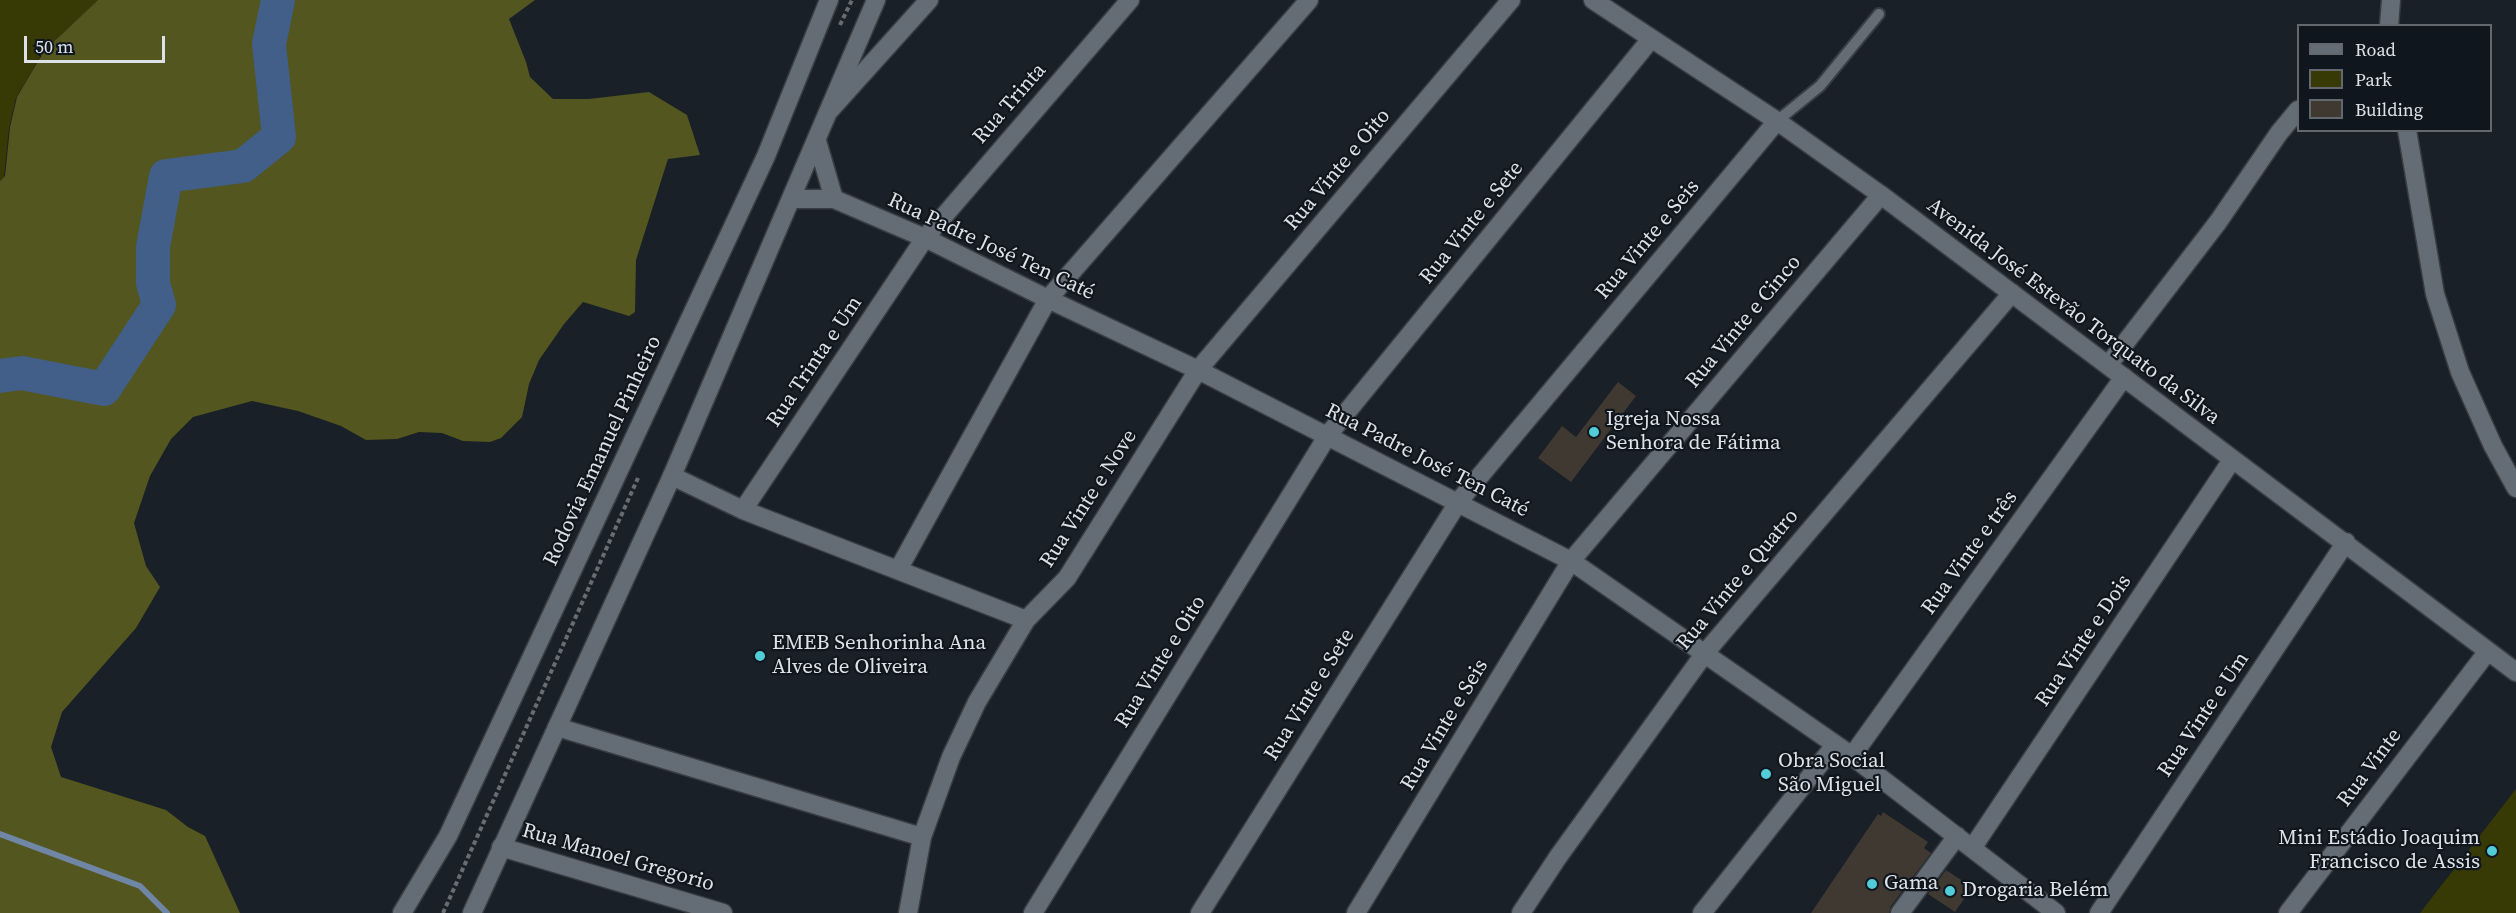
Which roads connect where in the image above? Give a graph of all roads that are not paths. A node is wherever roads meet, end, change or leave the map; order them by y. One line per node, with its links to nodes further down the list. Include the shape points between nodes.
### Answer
1 (829, 0): 47 (street, Rodovia Emanuel Pinheiro, via 766,156 495,736 448,836)
2 (876, 0): 12 (street)
3 (930, 0): 12 (street)
4 (1130, 0): 20 (street, Rua Trinta)
5 (1309, 0): 22 (street)
6 (1512, 0): 24 (street, Rua Vinte e Oito)
7 (1593, 0): 11 (street, Avenida José Estevão Torquato da Silva)
8 (2391, 0): 10 (street)
9 (1879, 14): 14 (lane, Rua Vinte e Seis, via 1820,86)
10 (2389, 24)
11 (1651, 39): 14 (street, Avenida José Estevão Torquato da Silva); 26 (street, Rua Vinte e Sete)
12 (830, 110): 16 (street)
13 (2297, 111): 23 (street)
14 (1777, 121): 17 (street, Avenida José Estevão Torquato da Silva); 30 (street, Rua Vinte e Seis)
15 (2407, 132): 29 (street, via 2435,294 2460,372)
16 (817, 141): 18 (street); 19 (street)
17 (1881, 195): 21 (street, Avenida José Estevão Torquato da Silva); 33 (street, Rua Vinte e Cinco)
18 (793, 199): 19 (street); 28 (street)
19 (834, 199): 20 (street, Rua Padre José Ten Caté)
20 (924, 238): 22 (street, Rua Padre José Ten Caté); 31 (street, Rua Trinta e Um)
21 (2012, 293): 23 (street, Avenida José Estevão Torquato da Silva); 37 (street, Rua Vinte e Quatro)
22 (1048, 299): 24 (street, Rua Padre José Ten Caté); 34 (street)
23 (2109, 364): 25 (street, Avenida José Estevão Torquato da Silva)
24 (1198, 370): 26 (street, Rua Padre José Ten Caté); 35 (street, Rua Vinte e Nove, via 1067,578)
25 (2124, 377): 27 (street, Avenida José Estevão Torquato da Silva); 41 (street, Rua Vinte e três)
26 (1328, 435): 30 (street, Rua Padre José Ten Caté); 51 (street, Rua Vinte e Oito)
27 (2232, 460): 32 (street, Avenida José Estevão Torquato da Silva); 45 (street, Rua Vinte e Dois)
28 (672, 476): 31 (street); 39 (street)
29 (2516, 488)
30 (1459, 501): 33 (street, Rua Padre José Ten Caté); 52 (street, Rua Vinte e Sete)
31 (744, 510): 34 (street)
32 (2346, 542): 36 (street, Avenida José Estevão Torquato da Silva); 58 (street, Rua Vinte e Um)
33 (1571, 561): 37 (street, Rua Padre José Ten Caté); 53 (street, Rua Vinte e Seis)
34 (898, 570): 35 (street)
35 (1026, 620): 43 (street, Rua Vinte e Nove, via 977,702 951,757)
36 (2487, 651): 38 (street, Avenida José Estevão Torquato da Silva); 59 (street, Rua Vinte)
37 (1705, 652): 40 (street, Rua Padre José Ten Caté); 54 (street, Rua Vinte e Quatro)
38 (2516, 672)
39 (557, 727): 43 (street); 44 (street)
40 (1835, 745): 41 (street, Rua Padre José Ten Caté); 55 (street)
41 (1852, 756): 42 (street, Rua Padre José Ten Caté)
42 (1957, 836): 45 (street, Rua Padre José Ten Caté); 56 (street)
43 (922, 837): 50 (street, Rua Vinte e Nove)
44 (501, 847): 46 (street, Rua Manoel Gregorio); 48 (street)
45 (1973, 847): 57 (street, Rua Padre José Ten Caté)
46 (684, 907): 49 (street, Rua Manoel Gregorio)
47 (402, 913)
48 (472, 913)
49 (723, 913)
50 (908, 913)
51 (1033, 913)
52 (1200, 913)
53 (1356, 913)
54 (1521, 913)
55 (1702, 913)
56 (1900, 913)
57 (2056, 913)
58 (2100, 913)
59 (2288, 913)

